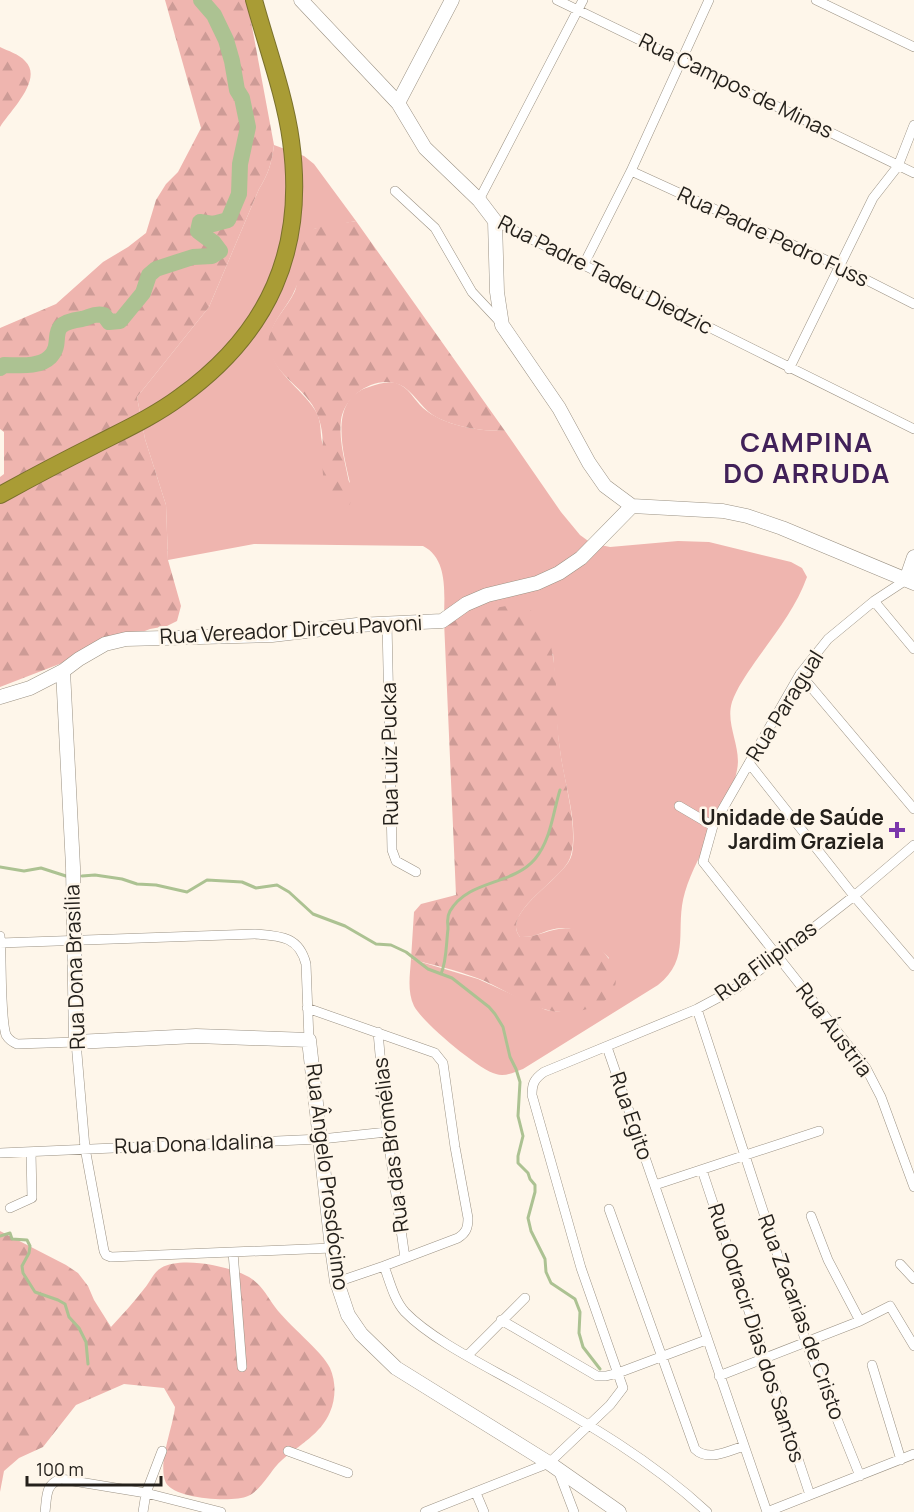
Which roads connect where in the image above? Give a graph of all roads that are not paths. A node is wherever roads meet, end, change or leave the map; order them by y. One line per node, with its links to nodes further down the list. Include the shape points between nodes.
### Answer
1 (254, 0): 26 (highway, via 291,140 295,198 290,239 274,291 252,329 225,360 180,398)
2 (300, 0): 8 (street, Rua Padre Tadeu Diedzic)
3 (452, 0): 12 (street)
4 (557, 0): 9 (street, Rua Campos de Minas)
5 (583, 0): 9 (street)
6 (710, 0): 11 (street)
7 (816, 0): 10 (street)
8 (315, 6): 12 (street, Rua Padre Tadeu Diedzic)
9 (578, 10): 11 (street, Rua Campos de Minas); 18 (street)
10 (914, 46)
11 (681, 60): 14 (street, Rua Campos de Minas); 15 (street)
12 (398, 103): 18 (street, Rua Padre Tadeu Diedzic, via 425,148)
13 (914, 125): 14 (street)
14 (898, 166): 16 (street, Rua Campos de Minas); 21 (street, via 873,198)
15 (631, 171): 20 (street); 21 (street, Rua Padre Pedro Fuss)
16 (914, 173)
17 (395, 190): 23 (street, via 435,228 472,292)
18 (479, 200): 19 (street, Rua Padre Tadeu Diedzic)
19 (495, 221): 20 (street, Rua Padre Tadeu Diedzic); 23 (street)
20 (583, 266): 24 (street, Rua Padre Tadeu Diedzic)
21 (839, 266): 22 (street, Rua Padre Pedro Fuss); 24 (street)
22 (914, 304)
23 (502, 325): 27 (street, via 559,408 605,486)
24 (789, 369): 25 (street, Rua Padre Tadeu Diedzic)
25 (914, 429)
26 (0, 495)
27 (632, 506): 29 (street, via 747,516); 31 (street, Rua Vereador Dirceu Pavoni, via 581,558 559,573 537,583 487,595 442,621)
28 (914, 557): 29 (street)
29 (910, 582): 30 (street, Rua Paragual)
30 (874, 601): 32 (street); 34 (street, Rua Paragual, via 828,639)
31 (387, 623): 33 (street, Rua Vereador Dirceu Pavoni, via 272,634 126,639 105,644); 42 (street, Rua Luiz Pucka, via 392,850 396,861)
32 (914, 649)
33 (63, 671): 35 (street, Rua Vereador Dirceu Pavoni, via 30,688); 45 (street, Rua Dona Brasília)
34 (800, 674): 36 (street, Rua Paragual); 38 (street)
35 (0, 697)
36 (748, 763): 39 (street, Rua Paragual); 43 (street)
37 (679, 806): 39 (street)
38 (914, 809)
39 (713, 826): 41 (street, Rua Paragual)
40 (914, 845): 43 (street, Rua Filipinas)
41 (703, 862): 47 (street, Rua Áustria)
42 (416, 872)
43 (854, 896): 47 (street, Rua Filipinas); 48 (street)
44 (0, 936): 46 (street)
45 (73, 942): 46 (street); 49 (street, Rua Ângelo Prosdócimo, via 279,936 303,952); 53 (street, Rua Dona Brasília)
46 (0, 943): 53 (street, via 3,1020 11,1042)
47 (778, 957): 50 (street, Rua Filipinas, via 738,987); 64 (street, Rua Áustria, via 866,1068 881,1097)
48 (914, 966)
49 (307, 1008): 51 (street); 52 (street, Rua Ângelo Prosdócimo)
50 (697, 1009): 54 (street, Rua Filipinas); 61 (street, Rua Zacarias de Cristo)
51 (378, 1032): 56 (street, Rua das Bromélias); 70 (street, via 435,1053 443,1063 468,1218 464,1234)
52 (309, 1040): 53 (street, via 196,1036); 57 (street, Rua Ângelo Prosdócimo)
53 (76, 1042): 58 (street, Rua Dona Brasília)
54 (607, 1047): 63 (street, Rua Egito); 86 (street, Rua Filipinas, via 544,1072 536,1078 532,1095 581,1268)
55 (819, 1131): 61 (street)
56 (387, 1132): 57 (street, Rua Dona Idalina); 70 (street, Rua das Bromélias)
57 (321, 1139): 58 (street, Rua Dona Idalina); 68 (street, Rua Ângelo Prosdócimo)
58 (85, 1148): 59 (street, Rua Dona Idalina); 69 (street, Rua Dona Brasília, via 106,1255)
59 (32, 1152): 60 (street, Rua Dona Idalina); 65 (street, via 32,1198)
60 (0, 1153)
61 (745, 1156): 62 (street); 79 (street, Rua Zacarias de Cristo)
62 (702, 1170): 63 (street); 83 (street, Rua Odracir Dias dos Santos)
63 (654, 1185): 78 (street, Rua Egito)
64 (914, 1187)
65 (10, 1208)
66 (609, 1209): 81 (street)
67 (811, 1216): 77 (street, via 828,1260)
68 (332, 1248): 69 (street); 74 (street, Rua Ângelo Prosdócimo)
69 (234, 1252): 85 (street)
70 (405, 1258): 72 (street)
71 (900, 1264): 73 (street)
72 (384, 1266): 74 (street); 82 (street, via 403,1309)
73 (914, 1279)
74 (337, 1282): 94 (street, Rua Ângelo Prosdócimo, via 348,1316 396,1368)
75 (525, 1298): 76 (street)
76 (501, 1320): 82 (street); 86 (street, via 597,1376)
77 (860, 1321): 79 (street); 80 (street, via 890,1306)
78 (706, 1340): 81 (street); 87 (street, Rua Egito)
79 (806, 1342): 83 (street); 96 (street, Rua Zacarias de Cristo)
80 (914, 1346)
81 (662, 1355): 86 (street); 89 (street, via 695,1449 708,1456)
82 (467, 1356): 88 (street)
83 (765, 1358): 87 (street); 99 (street, Rua Odracir Dias dos Santos)
84 (872, 1365): 93 (street)
85 (242, 1367)
86 (618, 1373): 88 (street, via 623,1388)
87 (719, 1376): 89 (street, Rua Egito)
88 (589, 1424): 94 (street); 107 (street, via 655,1467)
89 (744, 1446): 108 (street, Rua Egito)
90 (288, 1450): 95 (street)
91 (162, 1451): 97 (street)
92 (914, 1454): 93 (street)
93 (902, 1460): 96 (street)
94 (554, 1467): 98 (street); 105 (street); 106 (street, Rua Ângelo Prosdócimo)
95 (348, 1473)
96 (860, 1476): 99 (street)
97 (146, 1493): 100 (street, via 61,1479 48,1488); 101 (street); 102 (street)
98 (476, 1493): 103 (street); 104 (street)
99 (810, 1495): 108 (street)
100 (45, 1512)
101 (143, 1512)
102 (221, 1512)
103 (425, 1512)
104 (484, 1512)
105 (574, 1512)
106 (620, 1512)
107 (706, 1512)
108 (767, 1512)

